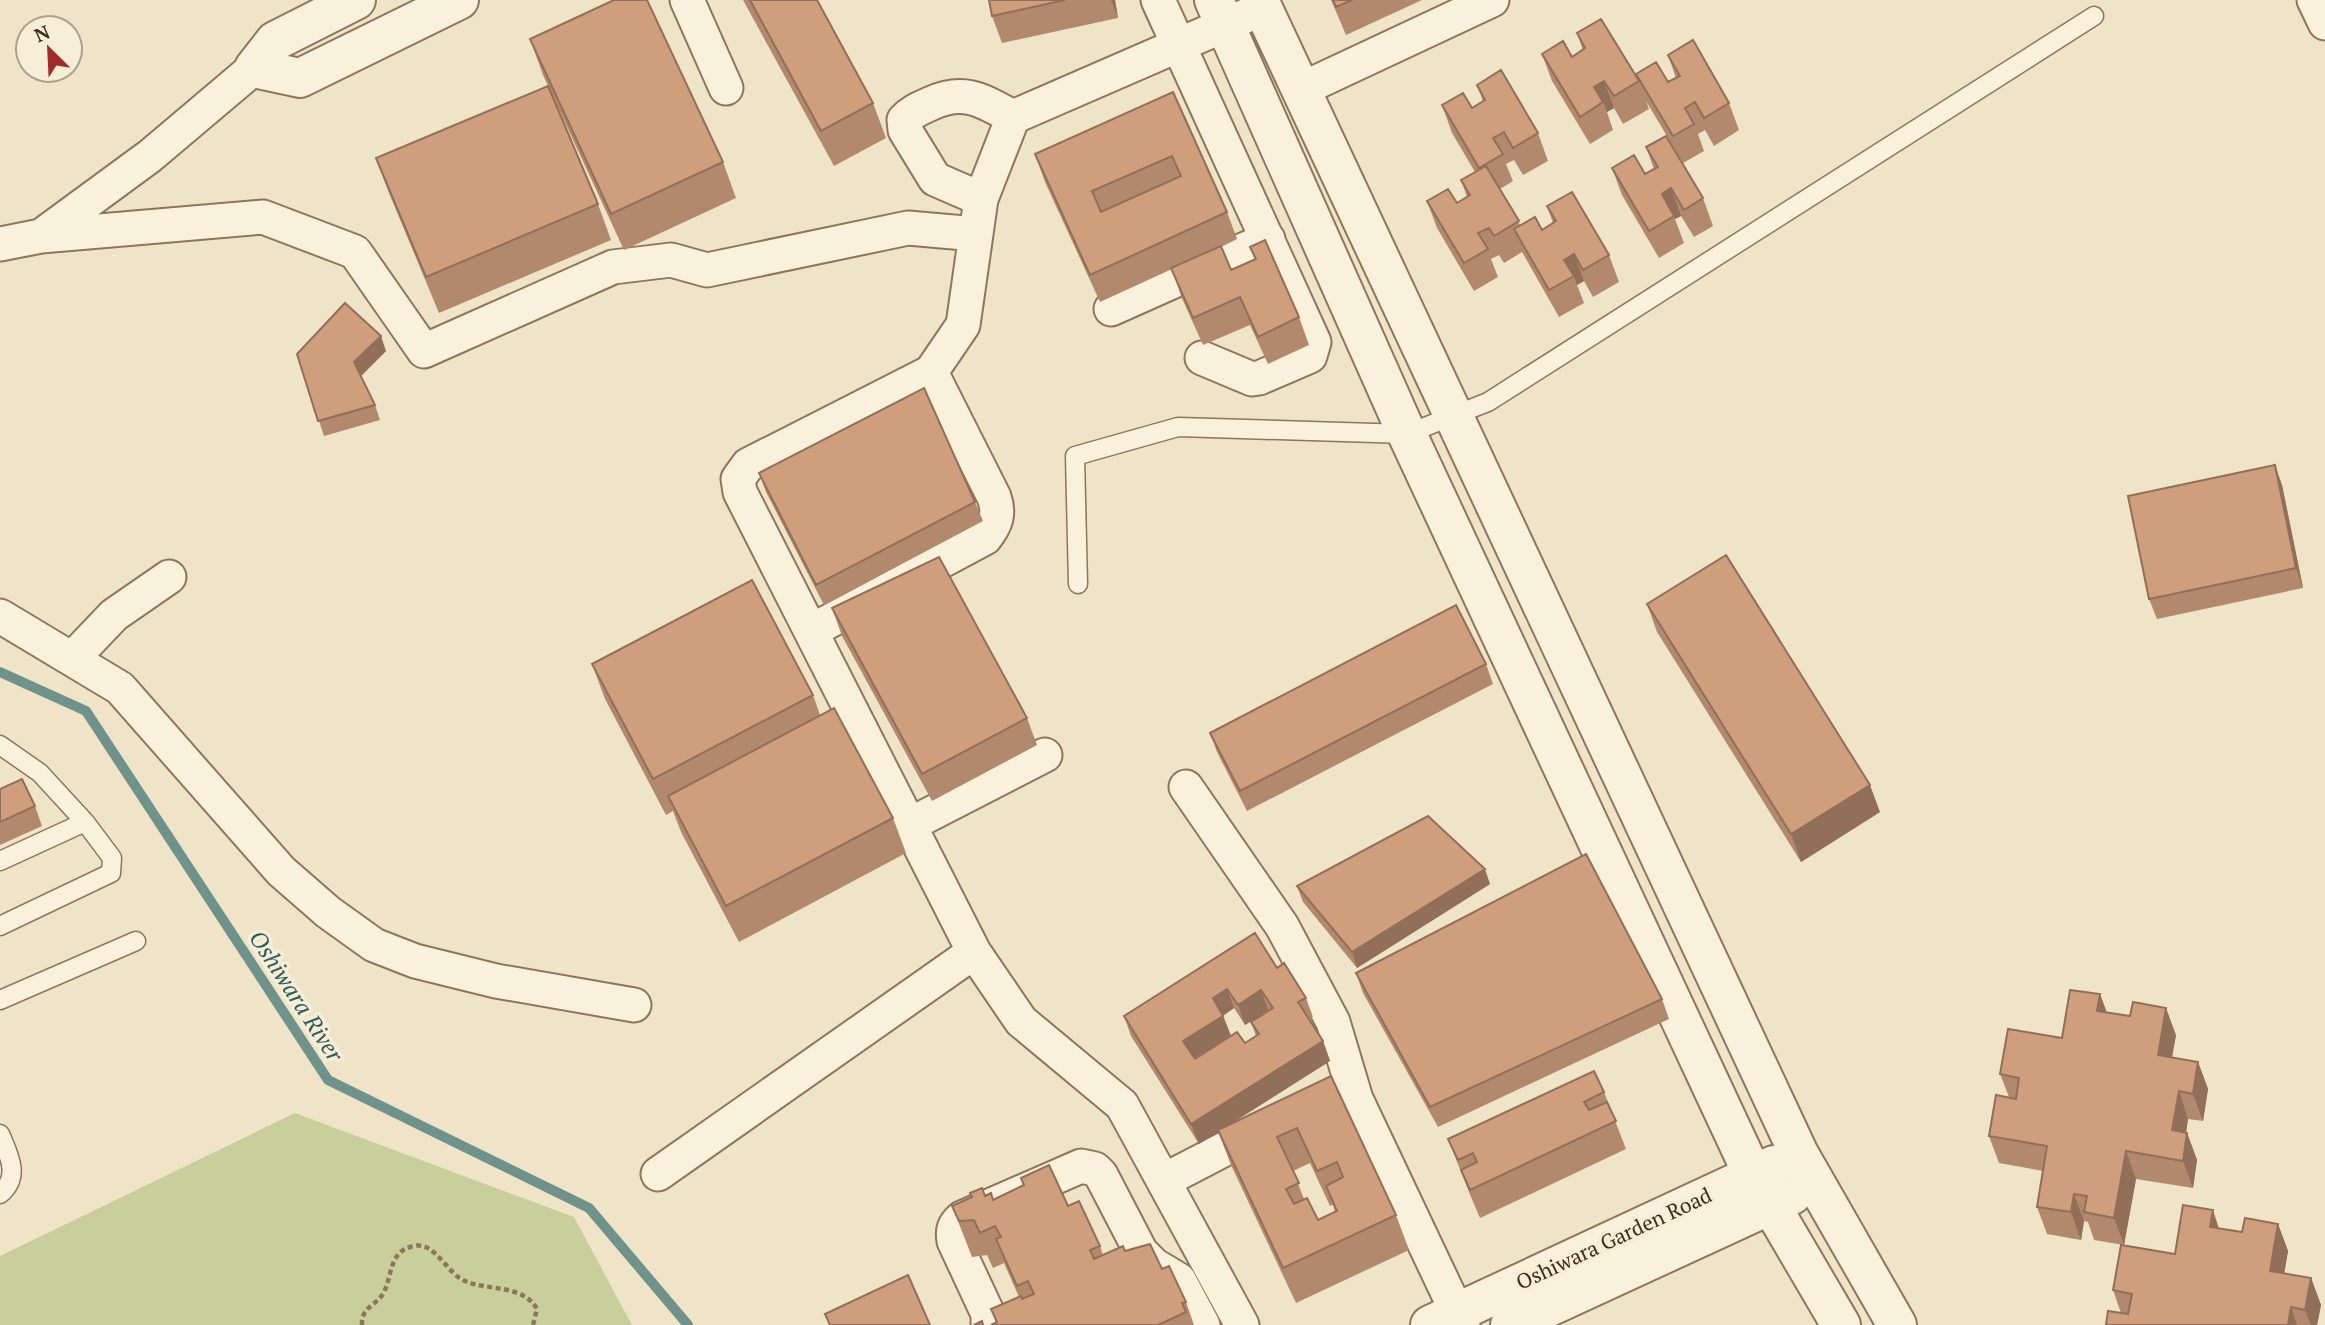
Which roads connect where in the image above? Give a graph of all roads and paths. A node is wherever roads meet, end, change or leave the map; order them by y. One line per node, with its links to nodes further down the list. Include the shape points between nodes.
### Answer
1 (356, 0): 12 (street, via 275,41)
2 (459, 0): 12 (street, via 300,78)
3 (687, 0): 13 (street)
4 (1157, 0): 11 (street)
5 (1492, 0): 14 (street)
6 (2314, 0): 10 (street)
7 (1261, 4): 8 (street); 14 (street)
8 (1220, 13): 11 (street); 25 (street)
9 (2094, 16): 24 (lane, via 1488,402)
10 (2325, 23)
11 (1178, 45): 15 (street); 19 (street)
12 (254, 68): 18 (street, via 150,156)
13 (726, 88)
14 (1301, 89): 24 (street)
15 (1013, 117): 16 (street); 16 (street, via 982,100 951,94 911,112 904,120 905,130 935,179)
16 (981, 200): 17 (street)
17 (976, 234): 18 (street, via 908,228 707,270 671,260 613,267 424,351 355,252 263,217); 23 (street, via 963,325)
18 (41, 236): 20 (street)
19 (1268, 239): 21 (street); 22 (street, via 1314,350 1310,356 1252,379)
20 (0, 244)
21 (1111, 309)
22 (1202, 358)
23 (931, 372): 29 (street, via 994,497 999,510 995,526 985,538); 29 (street, via 748,465 738,479 740,492)
24 (1451, 417): 25 (lane); 44 (street)
25 (1407, 434): 27 (lane, via 1178,427 1075,456); 47 (street)
26 (169, 577): 30 (street, via 114,615)
27 (1078, 584)
28 (0, 616): 30 (street)
29 (811, 631): 35 (street, via 846,730)
30 (73, 658): 41 (street, via 120,688 281,871 374,945 415,961 496,981)
31 (0, 745): 34 (lane, via 40,774)
32 (1045, 755): 35 (street)
33 (1186, 787): 49 (street, via 1282,926 1334,1022 1339,1090)
34 (85, 822): 36 (lane); 37 (lane, via 112,858 111,873)
35 (909, 825): 39 (street)
36 (0, 860)
37 (0, 926)
38 (136, 941): 40 (lane)
39 (974, 952): 45 (street); 46 (street, via 1021,1021 1122,1105)
40 (0, 1000)
41 (634, 1005)
42 (1289, 1116): 46 (street)
43 (0, 1135): 48 (lane, via 13,1173)
44 (1807, 1169): 47 (street, Oshiwara Garden Road); 57 (street)
45 (658, 1174)
46 (1164, 1180): 54 (street)
47 (1761, 1190): 49 (street, Oshiwara Garden Road); 55 (street, Oshiwara Garden Road); 56 (street)
48 (0, 1194)
49 (1450, 1321)
50 (362, 1325): 51 (path, via 361,1316 384,1291 396,1256 418,1245 468,1283 525,1295 537,1309)
51 (533, 1325)
52 (988, 1325): 53 (street, via 988,1314 954,1241 956,1223 1081,1166 1101,1175 1141,1251 1179,1280)
53 (1203, 1325)
54 (1242, 1325)
55 (1510, 1325)
56 (1841, 1325)
57 (1897, 1325)

